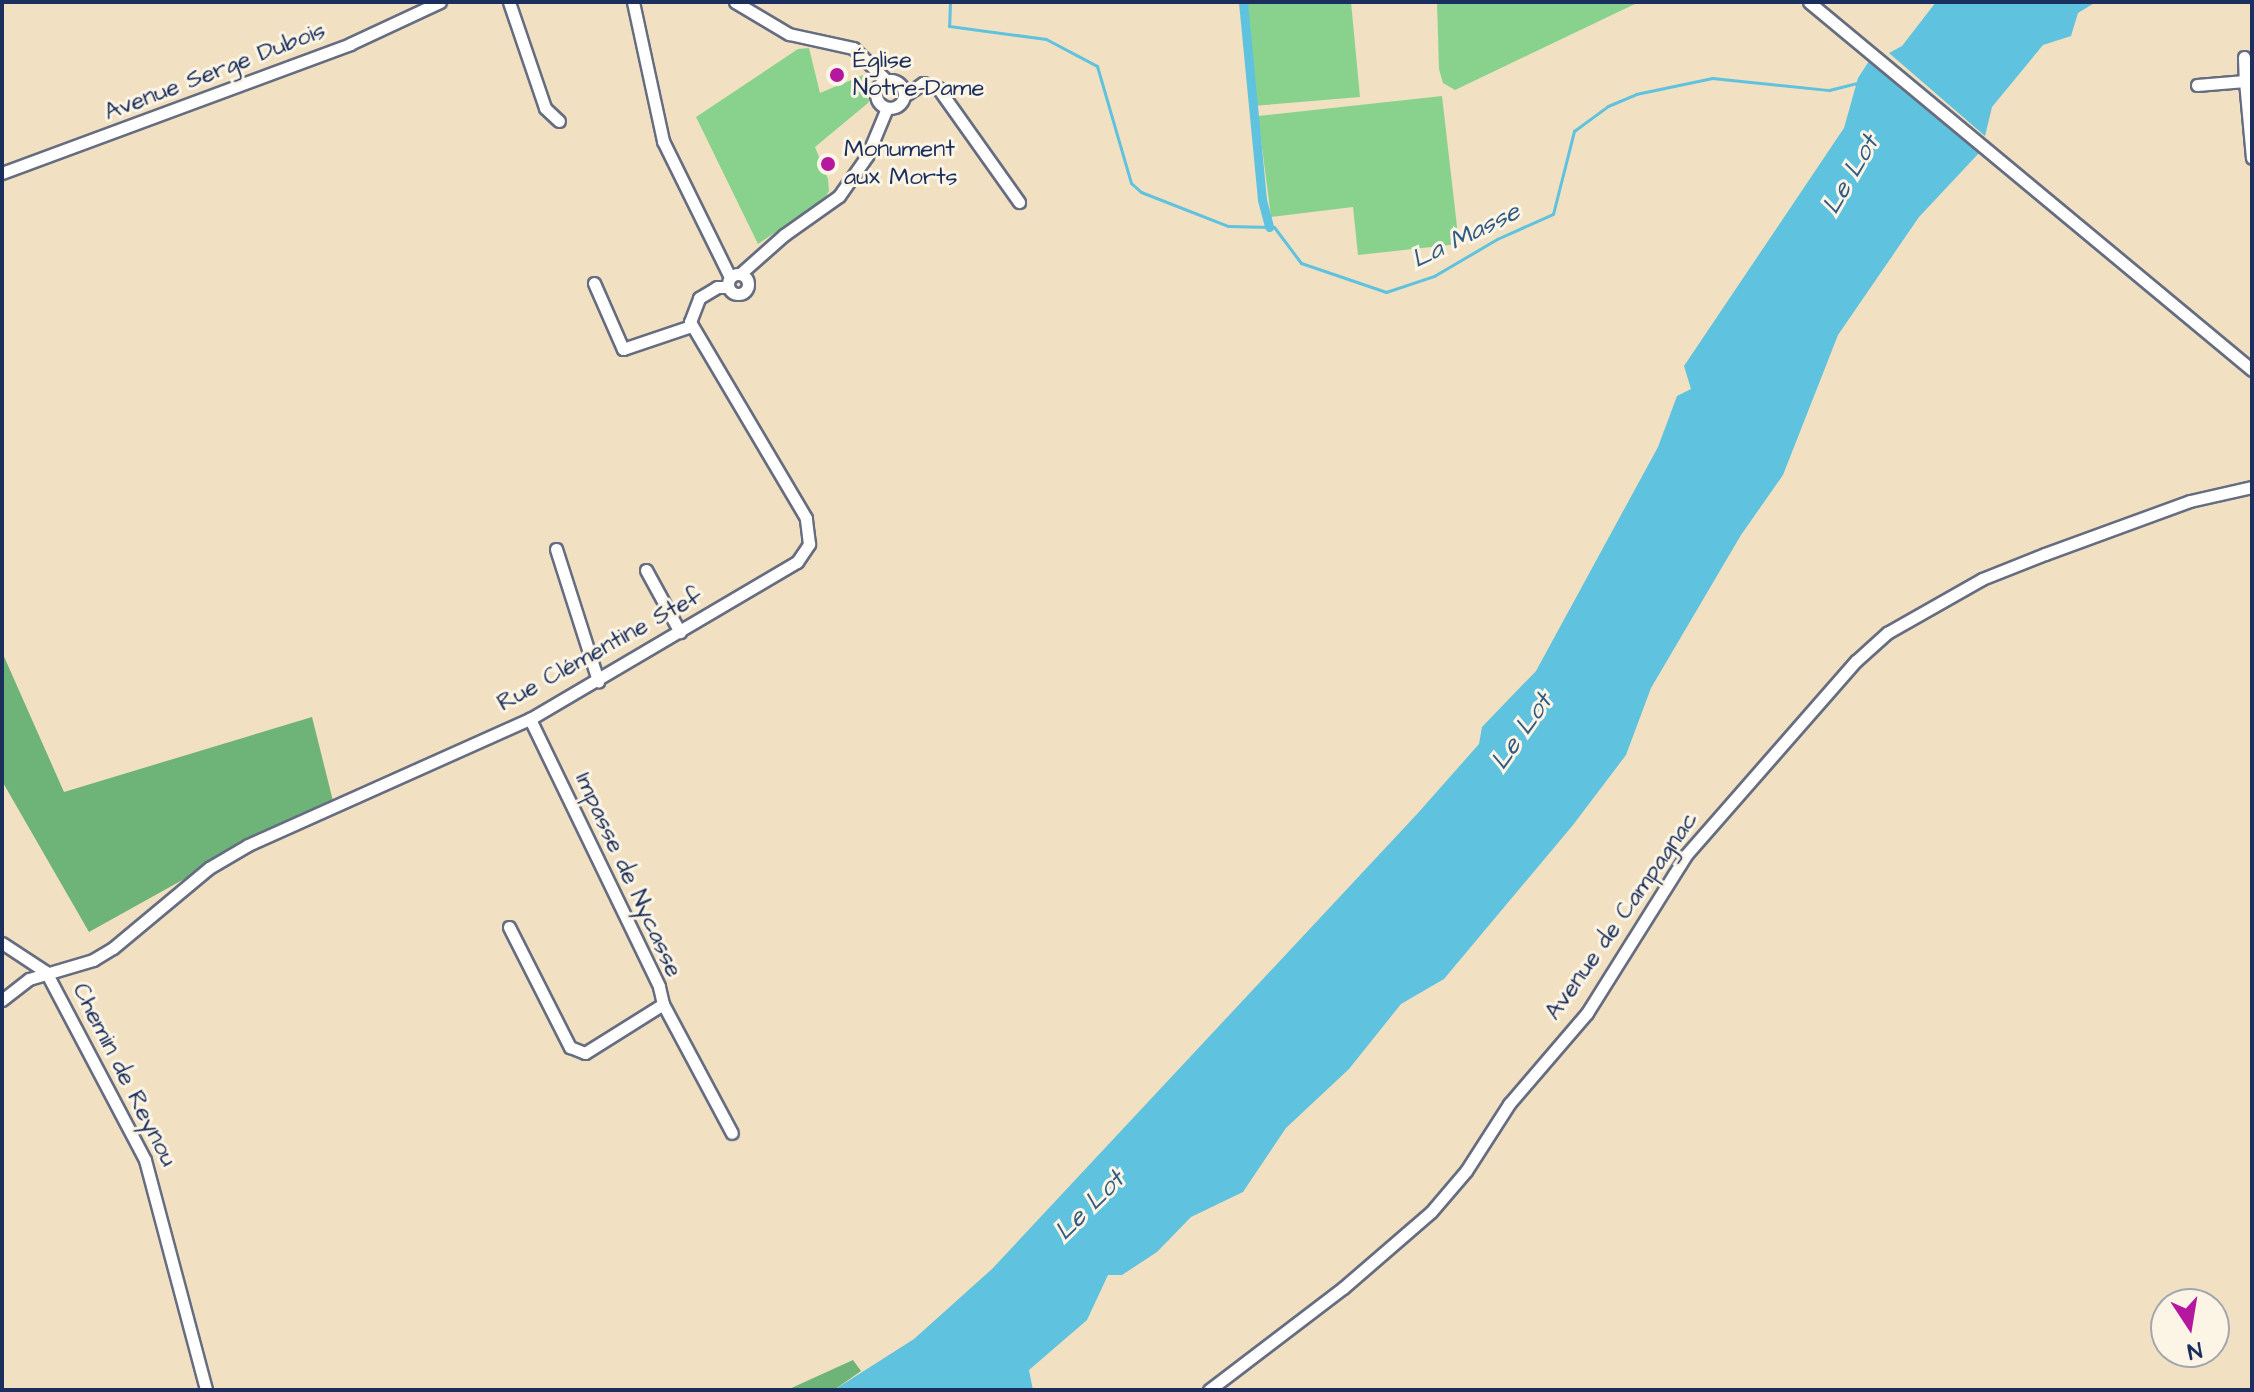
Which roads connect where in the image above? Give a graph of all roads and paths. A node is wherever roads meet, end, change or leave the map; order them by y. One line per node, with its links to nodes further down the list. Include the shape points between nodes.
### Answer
1 (440, 2): 14 (street, Avenue Serge Dubois, via 350,44)
2 (509, 2): 12 (street, via 545,108)
3 (633, 2): 16 (street, via 663,141)
4 (735, 2): 7 (street, via 789,34 853,48)
5 (1809, 2): 19 (street)
6 (2244, 57): 8 (street)
7 (886, 80): 10 (street, via 898,82); 11 (street, via 876,97)
8 (2245, 81): 9 (street); 13 (street)
9 (2197, 85)
10 (904, 96): 11 (street); 15 (street, via 923,83 938,88)
11 (887, 108): 16 (street, via 867,156 839,196)
12 (559, 121)
13 (2252, 158)
14 (2, 173)
15 (1019, 202)
16 (733, 280): 18 (street, via 699,298)
17 (594, 283): 18 (street, via 623,349)
18 (691, 326): 23 (street, Rue Clémentine Stef, via 810,531 806,552 797,562)
19 (2252, 370)
20 (2252, 487): 33 (street, Avenue de Campagnac, via 2133,521 1982,579 1931,605 1856,661 1686,855 1587,1013 1509,1104 1466,1171 1431,1212 1343,1288)
21 (556, 549): 24 (street)
22 (646, 570): 23 (street)
23 (680, 632): 24 (street, Rue Clémentine Stef)
24 (598, 681): 25 (street, Rue Clémentine Stef)
25 (530, 719): 28 (street, Rue Clémentine Stef, via 248,845 209,868 113,948 93,960); 30 (street, Impasse de Nycasse)
26 (509, 927): 30 (street, Impasse de Nycasse, via 570,1047 585,1053)
27 (2, 943): 28 (street, Chemin de Reynou)
28 (46, 972): 29 (street, Rue Clémentine Stef); 32 (street, Chemin de Reynou, via 158,1191 181,1305)
29 (2, 1000)
30 (663, 1004): 31 (street)
31 (732, 1133)
32 (206, 1390)
33 (1209, 1390)

